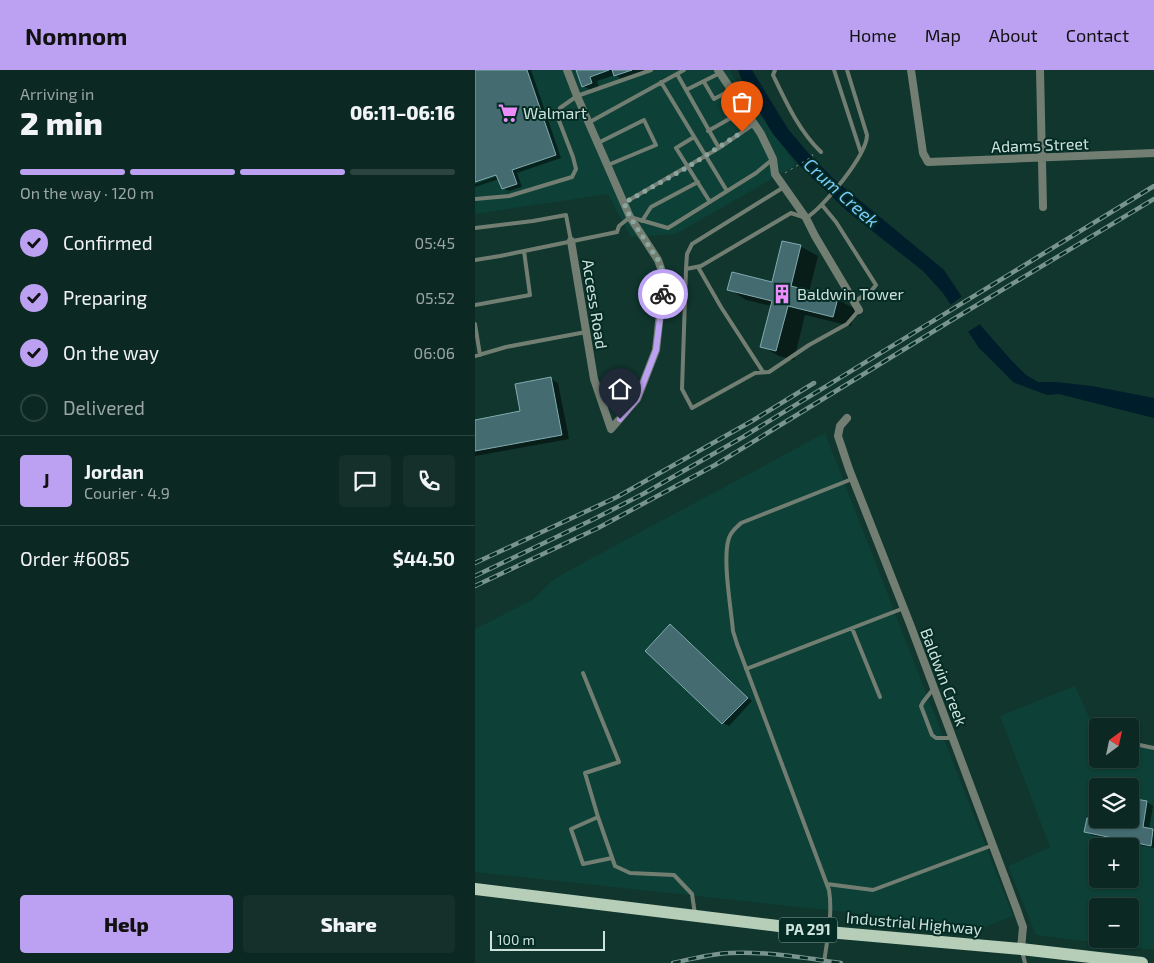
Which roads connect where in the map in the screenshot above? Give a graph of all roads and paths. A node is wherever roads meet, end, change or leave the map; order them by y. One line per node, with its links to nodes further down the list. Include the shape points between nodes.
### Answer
1 (567, 70): 15 (street)
2 (651, 70): 15 (lane)
3 (684, 70): 10 (lane)
4 (775, 70): 23 (lane, via 773,75 794,117)
5 (834, 70): 24 (lane)
6 (847, 70): 24 (lane, via 867,135)
7 (911, 70): 29 (street, Adams Street, via 923,153 928,162)
8 (1040, 70): 29 (street)
9 (719, 72): 12 (lane); 14 (street)
10 (677, 74): 11 (lane); 13 (lane)
11 (661, 82): 17 (lane); 20 (lane)
12 (703, 82): 13 (lane); 14 (lane, via 713,99)
13 (686, 90): 19 (lane)
14 (731, 90): 16 (street)
15 (577, 96): 17 (street); 36 (lane, via 560,108 558,118 573,157 576,170 572,177 509,196)
16 (745, 110): 18 (street); 19 (lane)
17 (588, 122): 21 (street)
18 (754, 124): 22 (lane); 28 (street)
19 (709, 131): 22 (lane)
20 (694, 136): 27 (lane); 31 (lane, via 676,148)
21 (597, 143): 30 (street); 30 (lane, via 644,120 656,144)
22 (719, 148): 27 (lane)
23 (821, 152)
24 (861, 153): 39 (lane, via 853,168)
25 (812, 154): 32 (path)
26 (1154, 154): 29 (street, Adams Street)
27 (706, 156): 31 (lane); 35 (lane)
28 (773, 159): 32 (street); 35 (lane)
29 (1042, 159): 40 (street)
30 (607, 165): 38 (street)
31 (688, 167): 33 (lane); 38 (lane)
32 (778, 178): 34 (street)
33 (698, 182): 37 (lane); 43 (lane, via 651,207)
34 (784, 187): 42 (street); 49 (lane, via 692,244 687,254)
35 (727, 190): 37 (lane)
36 (475, 199)
37 (710, 202): 43 (lane, via 668,228)
38 (624, 203): 41 (street)
39 (822, 205): 42 (lane); 50 (lane, via 876,284)
40 (1043, 207)
41 (630, 217): 43 (lane); 45 (lane, via 617,232); 54 (street, Access Road, via 658,260 665,277 656,350 637,399 611,429 594,379)
42 (806, 218): 48 (lane, via 791,213); 50 (street)
43 (642, 221)
44 (475, 228): 45 (lane, via 566,215)
45 (571, 241): 46 (lane); 54 (street, Access Road)
46 (524, 251): 47 (lane); 51 (lane, via 531,295)
47 (475, 260)
48 (698, 267): 49 (lane); 56 (lane)
49 (686, 269): 56 (lane, via 682,388 691,408 755,372)
50 (854, 302): 52 (street)
51 (475, 305)
52 (859, 310): 56 (lane, via 847,324 769,372)
53 (475, 324): 55 (lane)
54 (586, 332): 55 (lane)
55 (478, 355)
56 (763, 372)
57 (847, 418): 58 (street, Baldwin Creek, via 840,426 839,436)
58 (853, 479): 59 (street, Baldwin Creek); 61 (lane, via 741,523 729,537 726,554 733,631)
59 (904, 608): 60 (lane); 63 (street, Baldwin Creek)
60 (852, 628): 61 (lane); 64 (lane)
61 (746, 669): 71 (lane)
62 (583, 673): 68 (lane, via 619,762 585,773)
63 (934, 688): 65 (street, Baldwin Creek); 65 (lane, via 921,706 932,735)
64 (880, 697)
65 (952, 738): 69 (street, Baldwin Creek)
66 (1139, 745): 67 (lane)
67 (1154, 748)
68 (598, 817): 70 (lane); 70 (lane, via 571,829 583,864)
69 (993, 845): 71 (lane, via 873,890); 75 (street, Baldwin Creek, via 1023,927)
70 (612, 858): 73 (lane, via 615,866 630,873 674,875 692,894)
71 (827, 884): 74 (lane, via 830,898)
72 (475, 889): 73 (main road, Industrial Highway / PA 291)
73 (695, 916): 74 (main road, Industrial Highway / PA 291)
74 (828, 932): 75 (main road, Industrial Highway / PA 291); 76 (lane)
75 (1021, 949): 77 (lane); 78 (main road, Industrial Highway / PA 291)
76 (824, 963)
77 (1025, 963)
78 (1142, 963)

